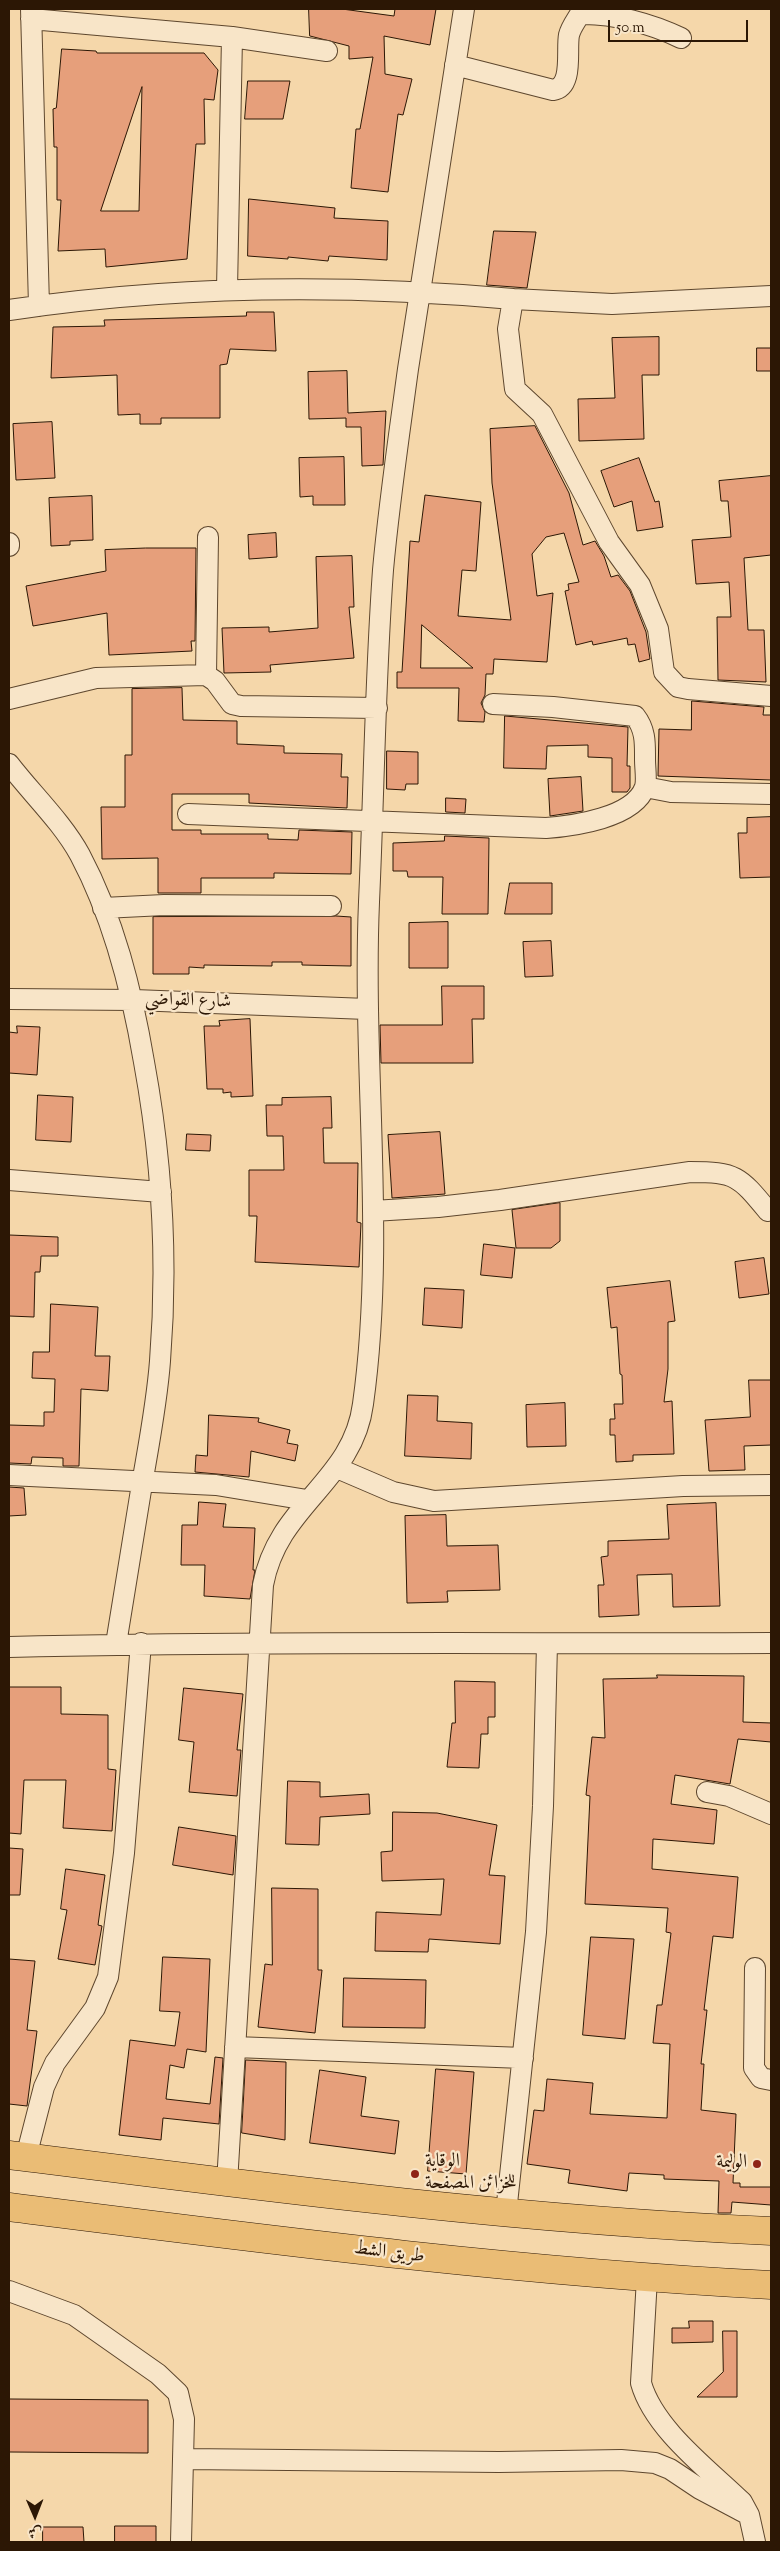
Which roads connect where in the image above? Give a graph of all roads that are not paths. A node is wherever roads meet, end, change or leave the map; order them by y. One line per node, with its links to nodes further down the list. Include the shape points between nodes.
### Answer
1 (464, 9): 6 (street)
2 (31, 14): 3 (street); 11 (street)
3 (232, 36): 5 (street); 7 (street)
4 (681, 38): 6 (street, via 645,25 597,14 580,14 569,35 565,82 563,87 553,90)
5 (327, 51)
6 (455, 65): 8 (street)
7 (227, 289): 8 (street); 11 (street)
8 (420, 291): 10 (street); 18 (street, via 384,560)
9 (771, 296): 10 (street, via 612,304)
10 (513, 299): 15 (street, via 508,329 515,389 542,414 609,542 640,585 658,628 664,672 678,686 688,689)
11 (39, 306): 12 (street)
12 (9, 310)
13 (208, 537): 14 (street)
14 (206, 675): 16 (street, via 96,678); 18 (street, via 215,681 232,704 241,706)
15 (771, 696)
16 (9, 699)
17 (494, 704): 20 (street, via 635,716 642,725 645,739)
18 (377, 708): 23 (street)
19 (9, 764): 25 (street, via 80,855)
20 (645, 787): 21 (street, via 671,792); 23 (street, via 629,806 619,811 567,826)
21 (771, 794)
22 (188, 814): 23 (street)
23 (373, 822): 28 (street)
24 (331, 906): 25 (street)
25 (102, 908): 27 (street)
26 (9, 999): 27 (street, شارع القواضي)
27 (134, 1000): 28 (street, شارع القواضي); 30 (street, via 154,1114)
28 (367, 1009): 31 (street)
29 (9, 1180): 30 (street)
30 (162, 1192): 35 (street, via 164,1292 160,1362)
31 (373, 1211): 32 (street, via 456,1205 642,1177 720,1172 747,1186); 33 (street, via 372,1308 362,1410 356,1436)
32 (768, 1212)
33 (337, 1468): 36 (street, via 393,1492 434,1501 683,1486); 37 (street)
34 (9, 1475): 35 (street)
35 (142, 1483): 37 (street, via 216,1485); 40 (street)
36 (771, 1485)
37 (307, 1500): 42 (street, via 285,1529 267,1566)
38 (141, 1643): 40 (street); 42 (street); 50 (street, via 124,1853 108,1977 94,2008 51,2071)
39 (771, 1643): 41 (street)
40 (116, 1644): 43 (street)
41 (547, 1644): 42 (street); 48 (street, via 541,1867)
42 (259, 1645): 47 (street)
43 (9, 1646)
44 (707, 1792): 45 (street, via 729,1796)
45 (771, 1814)
46 (755, 1968): 49 (street, via 754,2068 757,2074)
47 (235, 2047): 48 (street); 51 (street)
48 (523, 2058): 53 (street)
49 (771, 2080)
50 (17, 2156): 51 (highway)
51 (228, 2183): 53 (highway)
52 (9, 2207): 55 (highway, طريق الشط, via 438,2260)
53 (506, 2213): 54 (highway)
54 (771, 2231)
55 (647, 2278): 56 (highway, طريق الشط); 59 (street, via 641,2383 646,2400 665,2427 742,2502)
56 (771, 2285)
57 (9, 2291): 58 (street, via 74,2315 158,2374 178,2393 184,2419)
58 (183, 2459): 59 (street, via 621,2460 655,2463 670,2468 700,2489); 60 (street)
59 (749, 2515): 61 (street)
60 (181, 2542)
61 (755, 2542)

